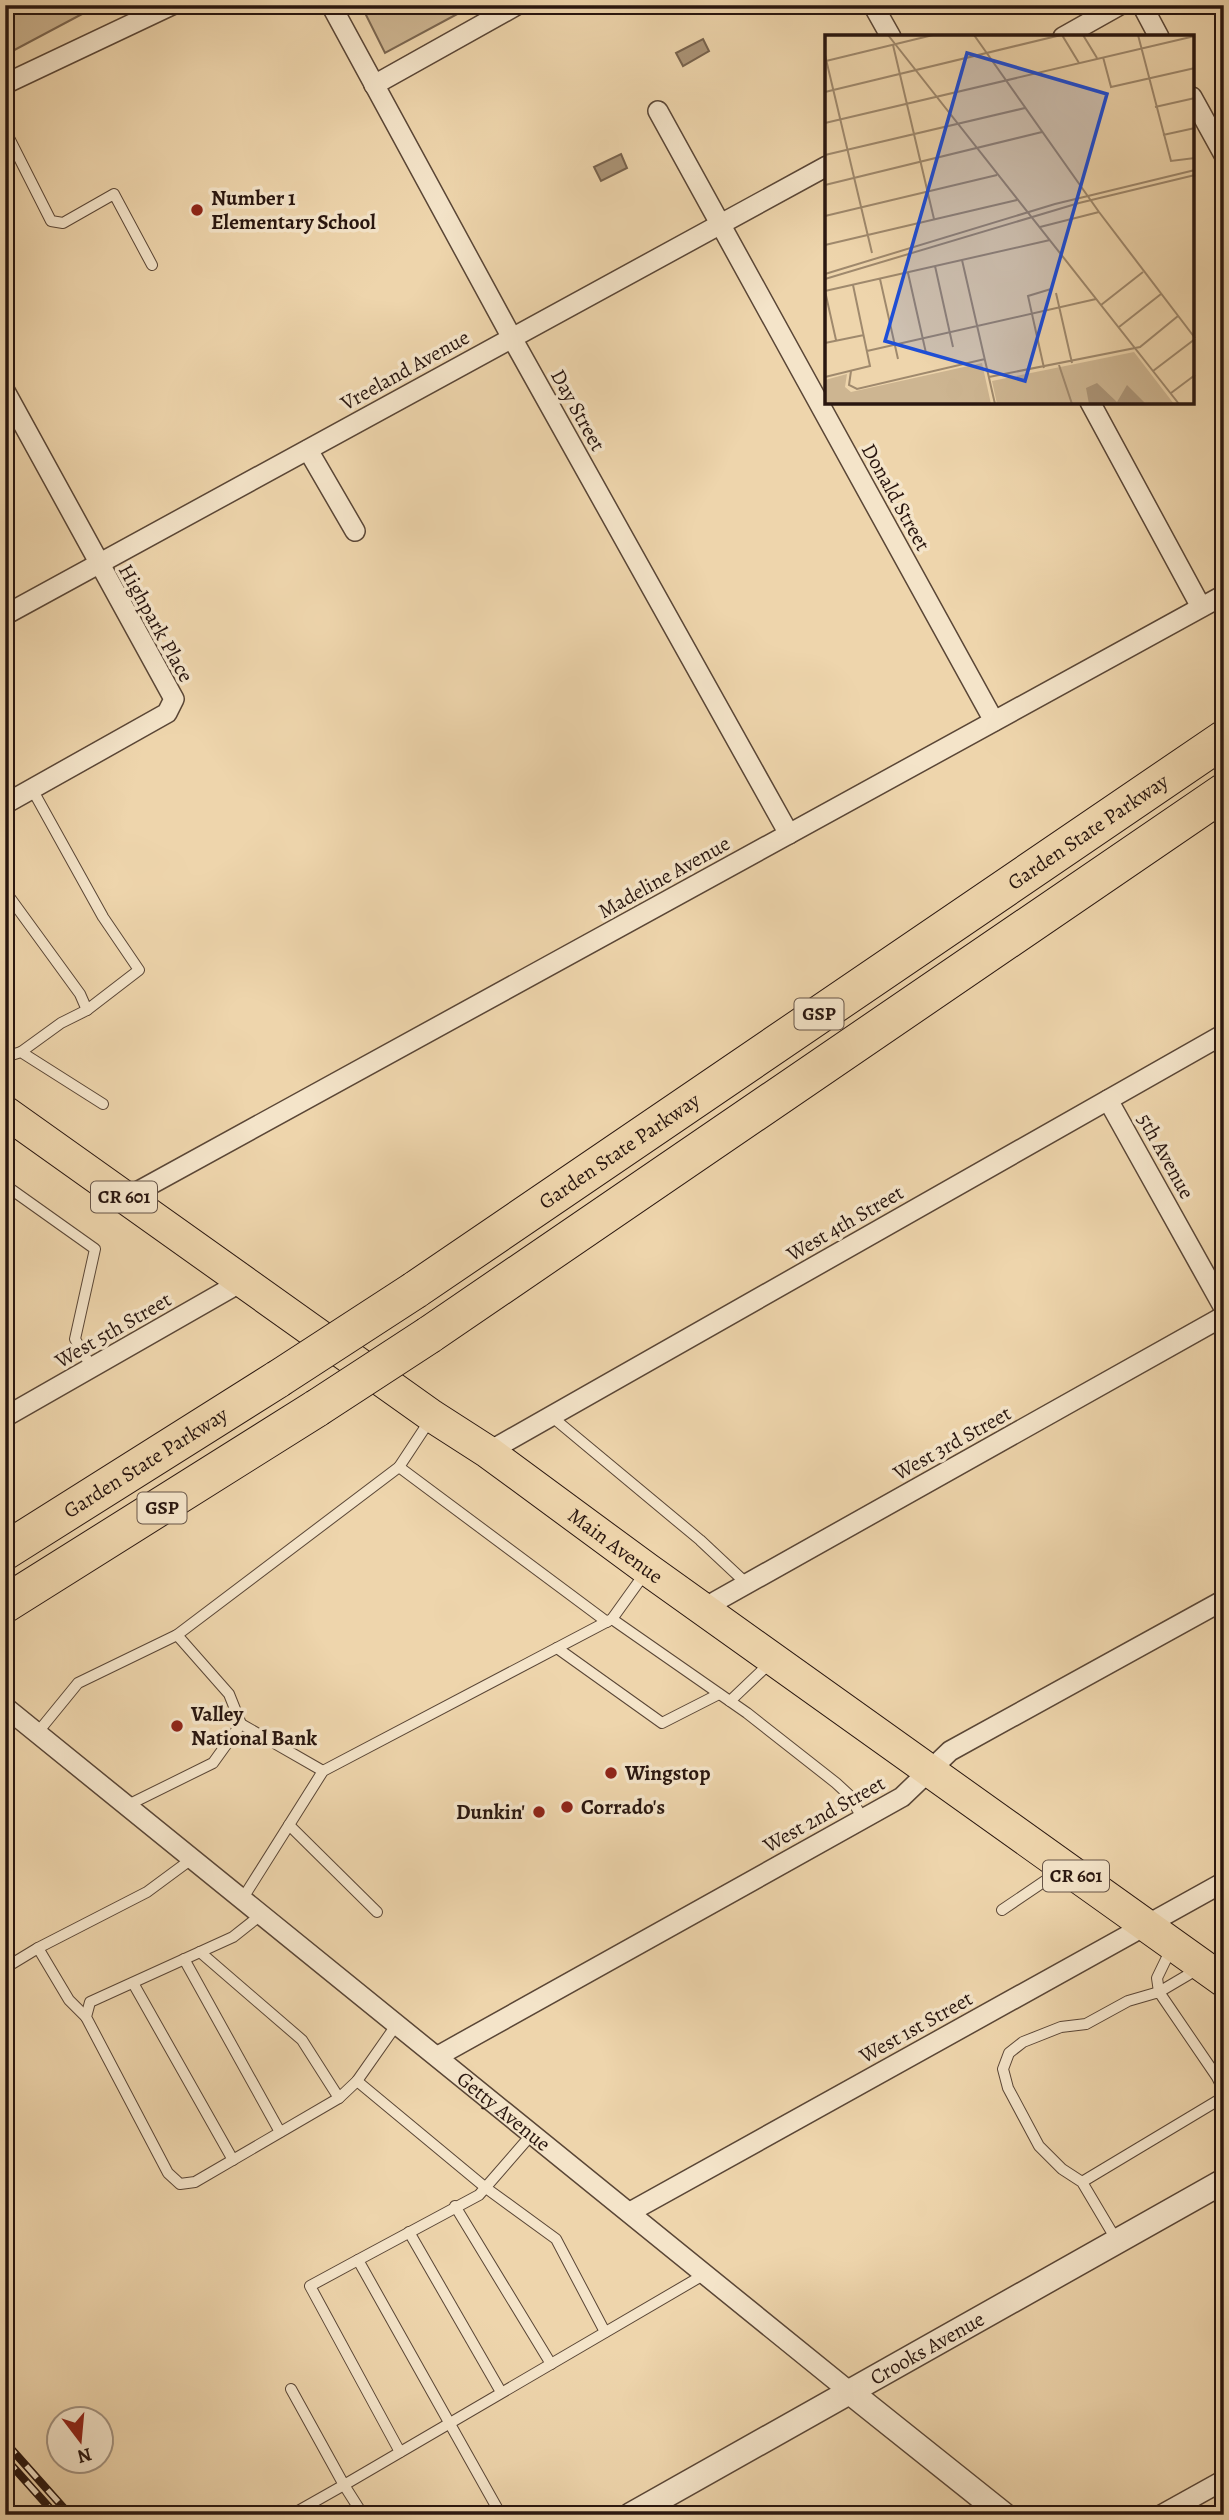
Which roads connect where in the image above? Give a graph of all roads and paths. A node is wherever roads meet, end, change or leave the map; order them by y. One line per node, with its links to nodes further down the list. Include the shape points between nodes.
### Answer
1 (172, 5): 10 (street)
2 (331, 5): 11 (street, Day Street)
3 (516, 5): 11 (street)
4 (873, 5): 7 (street)
5 (1120, 5): 8 (street)
6 (1142, 5): 9 (street)
7 (890, 35)
8 (1067, 35)
9 (1158, 35)
10 (5, 84)
11 (374, 85): 19 (street, Day Street)
12 (1194, 101): 15 (street)
13 (658, 111): 17 (street, Donald Street)
14 (5, 130): 18 (lane, via 51,221 63,223 114,194)
15 (1224, 155)
16 (825, 167): 17 (street, Vreeland Avenue)
17 (720, 224): 19 (street, Vreeland Avenue); 28 (street, Donald Street)
18 (152, 265)
19 (512, 338): 22 (street, Vreeland Avenue); 33 (street, Day Street)
20 (5, 391): 24 (street, Highpark Place)
21 (1091, 404): 26 (street)
22 (308, 450): 23 (street); 24 (street, Vreeland Avenue)
23 (355, 531)
24 (98, 564): 27 (street, Vreeland Avenue); 30 (street, Highpark Place, via 174,699 167,713)
25 (1224, 595): 26 (street, Madeline Avenue)
26 (1201, 607): 28 (street, Madeline Avenue)
27 (5, 615)
28 (994, 721): 33 (street, Madeline Avenue)
29 (1224, 739): 53 (highway, Garden State Parkway / GSP, bridge, via 415,1290)
30 (32, 789): 32 (street, Highpark Place); 35 (lane, via 103,917 139,970)
31 (1224, 792): 57 (highway, GSP, bridge, via 429,1335)
32 (5, 804)
33 (789, 834): 43 (street, Madeline Avenue)
34 (5, 891): 35 (lane)
35 (87, 1010): 37 (lane)
36 (1224, 1034): 39 (street, West 4th Street)
37 (21, 1052): 38 (lane); 40 (lane)
38 (5, 1056)
39 (1108, 1100): 45 (street, 5th Avenue); 49 (street, West 4th Street)
40 (103, 1104)
41 (5, 1112): 43 (main road, Main Avenue / CR 601)
42 (5, 1185): 47 (lane, via 95,1249 75,1339)
43 (126, 1198): 44 (main road, Main Avenue / CR 601)
44 (243, 1282): 47 (street, West 5th Street); 48 (main road, Main Avenue / CR 601)
45 (1224, 1308)
46 (1224, 1316): 55 (street, West 3rd Street)
47 (92, 1368): 50 (street, West 5th Street)
48 (432, 1416): 51 (main road, Main Avenue / CR 601); 52 (lane)
49 (551, 1416): 51 (street, West 4th Street); 55 (lane, via 700,1539)
50 (5, 1417)
51 (488, 1452): 54 (main road, Main Avenue / CR 601)
52 (399, 1467): 59 (lane); 60 (lane)
53 (5, 1551)
54 (647, 1569): 58 (main road, Main Avenue / CR 601); 59 (lane)
55 (747, 1584): 58 (street, West 3rd Street)
56 (1224, 1600): 69 (street, West 2nd Street, via 950,1751)
57 (5, 1604)
58 (702, 1609): 62 (main road, Main Avenue / CR 601)
59 (609, 1621): 61 (lane); 63 (lane)
60 (177, 1635): 66 (lane, via 229,1694); 67 (lane, via 78,1684)
61 (557, 1648): 63 (lane, via 663,1723); 68 (lane)
62 (773, 1660): 64 (lane); 69 (main road, Main Avenue / CR 601)
63 (719, 1694): 64 (lane)
64 (730, 1701): 71 (lane, via 836,1783)
65 (5, 1707): 67 (street, Getty Avenue)
66 (241, 1724): 68 (lane); 70 (lane, via 213,1763)
67 (38, 1732): 70 (street, Getty Avenue)
68 (323, 1770): 72 (lane)
69 (929, 1771): 71 (street, West 2nd Street, via 902,1797); 74 (main road, Main Avenue / CR 601)
70 (128, 1805): 73 (street, Getty Avenue)
71 (863, 1819): 91 (street, West 2nd Street)
72 (289, 1825): 76 (lane); 78 (lane)
73 (193, 1858): 76 (street, Getty Avenue); 82 (lane, via 147,1892)
74 (1065, 1868): 77 (lane); 80 (main road, Main Avenue / CR 601)
75 (1224, 1882): 80 (street, West 1st Street)
76 (243, 1898): 79 (street, Getty Avenue)
77 (1002, 1910)
78 (377, 1912)
79 (262, 1914): 83 (lane, via 233,1937); 90 (street, Getty Avenue)
80 (1145, 1925): 81 (main road, Main Avenue / CR 601); 101 (street, West 1st Street)
81 (1173, 1945): 86 (main road, Main Avenue / CR 601); 88 (lane, via 1157,1978)
82 (38, 1948): 85 (lane); 89 (lane, via 69,2000)
83 (200, 1952): 84 (lane); 93 (lane, via 302,2040)
84 (184, 1959): 87 (lane); 94 (lane)
85 (5, 1968)
86 (1213, 1973): 88 (lane)
87 (133, 1983): 89 (lane, via 90,2002); 96 (lane)
88 (1159, 1992): 98 (lane, via 1217,2077 1222,2098); 98 (lane, via 1128,2001 1086,2024 1061,2026 1009,2053 1003,2069 1008,2088 1039,2146)
89 (86, 2017): 96 (lane, via 168,2174 180,2184 195,2182)
90 (397, 2023): 91 (street, Getty Avenue); 92 (lane)
91 (438, 2056): 95 (street, Getty Avenue)
92 (356, 2081): 93 (lane); 99 (lane)
93 (338, 2098): 94 (lane)
94 (280, 2132): 96 (lane)
95 (533, 2133): 99 (lane); 101 (street, Getty Avenue)
96 (233, 2160)
97 (1224, 2181): 103 (street, Crooks Avenue)
98 (1082, 2182): 103 (lane)
99 (486, 2188): 100 (lane); 106 (lane, via 556,2239)
100 (455, 2206): 102 (lane); 107 (lane)
101 (630, 2212): 105 (street, Getty Avenue)
102 (409, 2232): 104 (lane); 109 (lane)
103 (1117, 2241): 110 (street, Crooks Avenue)
104 (358, 2260): 111 (lane); 112 (lane, via 310,2286)
105 (705, 2274): 106 (lane); 110 (street, Getty Avenue)
106 (605, 2332): 107 (lane)
107 (551, 2364): 109 (lane)
108 (291, 2389): 114 (lane)
109 (501, 2392): 111 (lane)
110 (850, 2392): 118 (street, Crooks Avenue); 119 (street, Getty Avenue)
111 (449, 2423): 112 (lane); 117 (lane)
112 (400, 2452): 114 (lane)
113 (1224, 2480): 120 (street)
114 (344, 2485): 115 (lane); 116 (lane)
115 (291, 2515)
116 (363, 2515)
117 (501, 2515)
118 (631, 2515)
119 (1004, 2515)
120 (1161, 2515)

